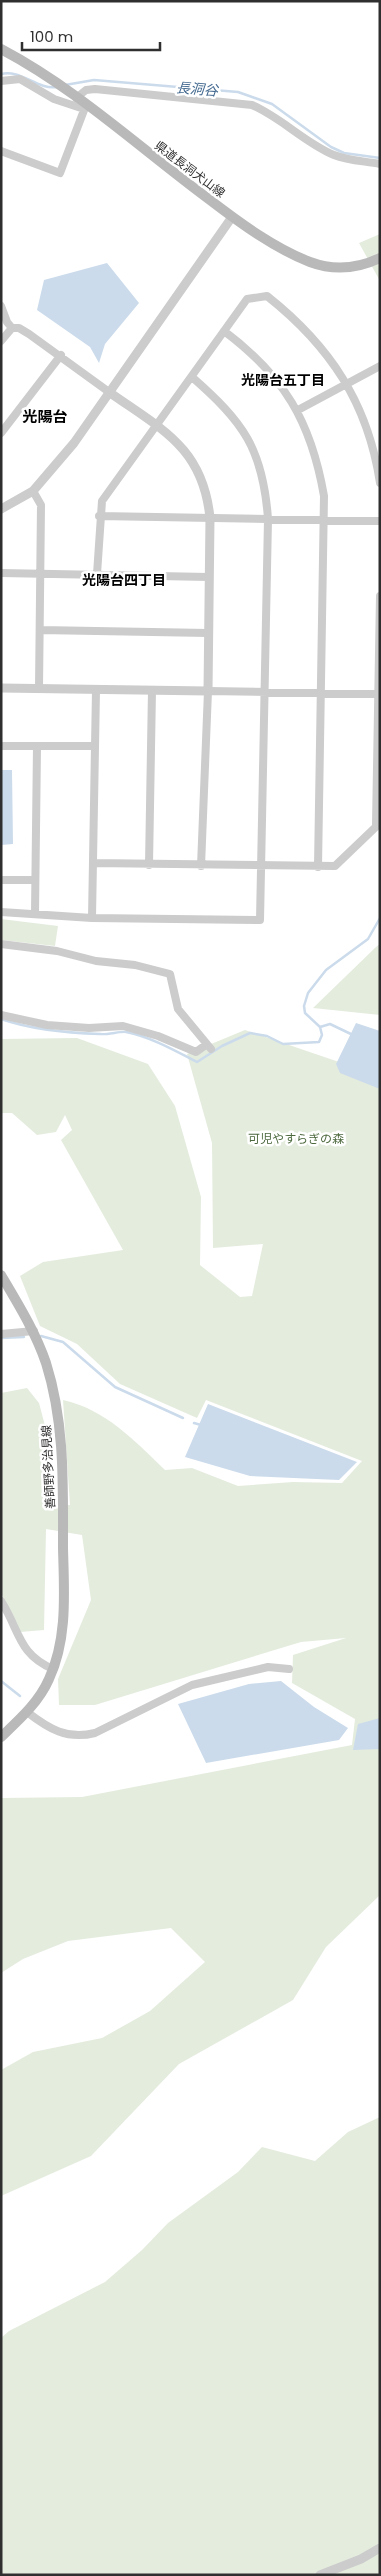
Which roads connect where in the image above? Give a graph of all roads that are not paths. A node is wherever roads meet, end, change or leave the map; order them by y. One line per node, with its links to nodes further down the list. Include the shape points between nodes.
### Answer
1 (1, 49): 3 (main road, 県道長洞犬山線, via 64,87)
2 (1, 82): 4 (street, via 20,79 54,99)
3 (76, 98): 4 (main road, 県道長洞犬山線); 6 (street, via 86,90 95,89 252,105 335,156)
4 (85, 107): 5 (street, via 60,173); 7 (main road, 県道長洞犬山線)
5 (1, 151)
6 (380, 164)
7 (232, 217): 8 (main road, 県道長洞犬山線, via 311,262 343,269); 17 (street)
8 (380, 258)
9 (1, 306): 10 (street)
10 (12, 328): 12 (street); 13 (street, via 19,328)
11 (224, 331): 15 (street); 16 (street, via 247,299 267,296 293,316 322,347); 18 (street, via 244,346 282,386)
12 (1, 342)
13 (61, 355): 17 (street); 20 (street)
14 (380, 366): 16 (street)
15 (192, 377): 19 (street); 26 (street, via 222,404 241,426 253,447 260,463)
16 (348, 384): 18 (street); 21 (street, via 367,429)
17 (109, 392): 19 (street); 22 (street, via 74,443)
18 (298, 410): 27 (street, via 318,462)
19 (156, 424): 24 (street, via 106,494); 25 (street, via 186,450 198,469 208,497)
20 (1, 433)
21 (380, 483)
22 (33, 491): 23 (street); 30 (street, via 41,505)
23 (1, 509)
24 (100, 516): 25 (street); 31 (street)
25 (210, 518): 26 (street); 32 (street)
26 (268, 519): 27 (street); 41 (street)
27 (324, 520): 28 (street); 42 (street)
28 (380, 521)
29 (1, 573): 30 (street)
30 (40, 573): 31 (street); 34 (street)
31 (97, 574): 32 (street)
32 (208, 577): 35 (street)
33 (380, 596): 43 (street)
34 (40, 630): 35 (street); 37 (street)
35 (208, 633): 40 (street)
36 (1, 688): 37 (street)
37 (39, 688): 38 (street)
38 (96, 690): 39 (street); 46 (street)
39 (152, 690): 40 (street); 49 (street)
40 (208, 691): 41 (street); 50 (street)
41 (264, 691): 42 (street); 51 (street)
42 (322, 693): 43 (street); 52 (street)
43 (379, 694): 47 (street)
44 (1, 746): 45 (street)
45 (37, 746): 46 (street); 54 (street)
46 (94, 746): 48 (street)
47 (378, 824): 52 (street, via 335,866)
48 (93, 863): 49 (street); 57 (street)
49 (149, 865): 50 (street)
50 (201, 866): 51 (street)
51 (261, 866): 52 (street); 57 (street, via 260,920)
52 (318, 867)
53 (1, 880): 54 (street)
54 (35, 880): 56 (street)
55 (1, 912): 56 (street)
56 (34, 913): 57 (street)
57 (92, 918)
58 (1, 944): 59 (street, via 135,965 170,974 178,1009 209,1046 196,1052 123,1026 47,1025)
59 (1, 1015)
60 (1, 1275): 61 (main road, 善師野多治見線)
61 (34, 1331): 62 (street); 64 (main road, 善師野多治見線, via 56,1401 62,1442 64,1606 60,1647)
62 (1, 1334)
63 (1, 1602): 64 (street, via 28,1654 37,1662)
64 (53, 1668): 66 (main road, 善師野多治見線)
65 (289, 1668): 66 (street, via 268,1667 192,1685 84,1736 59,1733)
66 (27, 1712): 67 (main road, 善師野多治見線)
67 (1, 1737)
68 (380, 2548): 69 (street, via 361,2560)
69 (320, 2575)

